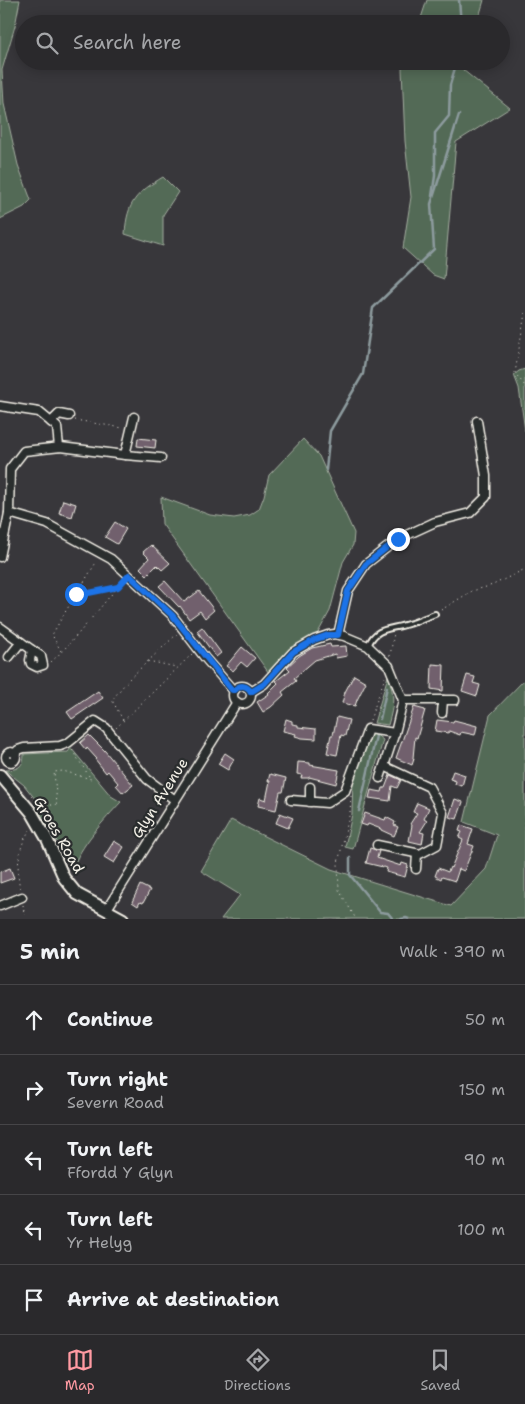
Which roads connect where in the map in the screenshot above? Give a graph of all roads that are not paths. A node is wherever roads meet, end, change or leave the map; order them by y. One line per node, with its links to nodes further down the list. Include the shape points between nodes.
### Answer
1 (9, 398): 2 (street)
2 (4, 407): 6 (street, via 39,412)
3 (69, 416): 6 (street, via 59,414)
4 (134, 417): 8 (street)
5 (477, 421): 14 (street, via 486,497 470,514 436,522 398,539 366,564 348,591)
6 (51, 422): 7 (street, via 58,427)
7 (59, 447): 8 (street); 10 (street, via 24,451 10,469)
8 (125, 455): 9 (street)
9 (161, 458)
10 (9, 512): 11 (street); 19 (street, via 47,524 111,559 173,616)
11 (0, 557)
12 (435, 614): 16 (lane, via 383,629 371,638)
13 (0, 627): 15 (street)
14 (338, 635): 16 (street); 20 (street, via 314,640 293,652 264,684)
15 (21, 642): 17 (street); 18 (street)
16 (368, 646): 21 (street, via 389,666)
17 (32, 650): 17 (street, via 31,664 43,665 42,657)
18 (9, 657)
19 (235, 690): 20 (street, via 245,686); 24 (street)
20 (251, 692): 24 (street, via 247,702)
21 (403, 700): 22 (street); 26 (street)
22 (443, 700): 23 (street); 25 (street)
23 (455, 700)
24 (237, 702): 32 (street, Glyn Avenue)
25 (442, 713)
26 (395, 732): 28 (street); 34 (street, via 368,728 345,791 327,803)
27 (16, 754): 32 (street, via 24,748 68,743 95,721 106,728 147,779)
28 (384, 766): 30 (street); 36 (street, via 429,787 443,813 437,845)
29 (0, 775): 40 (street, Groes Road, via 32,813 64,878 78,894)
30 (380, 778)
31 (310, 787): 34 (street)
32 (176, 800): 40 (street, Glyn Avenue)
33 (291, 800): 34 (street)
34 (310, 802)
35 (377, 845): 36 (street)
36 (417, 854): 37 (street)
37 (416, 869)
38 (22, 897): 39 (street)
39 (0, 906)
40 (107, 909): 41 (street, Groes Road)
41 (123, 919)

